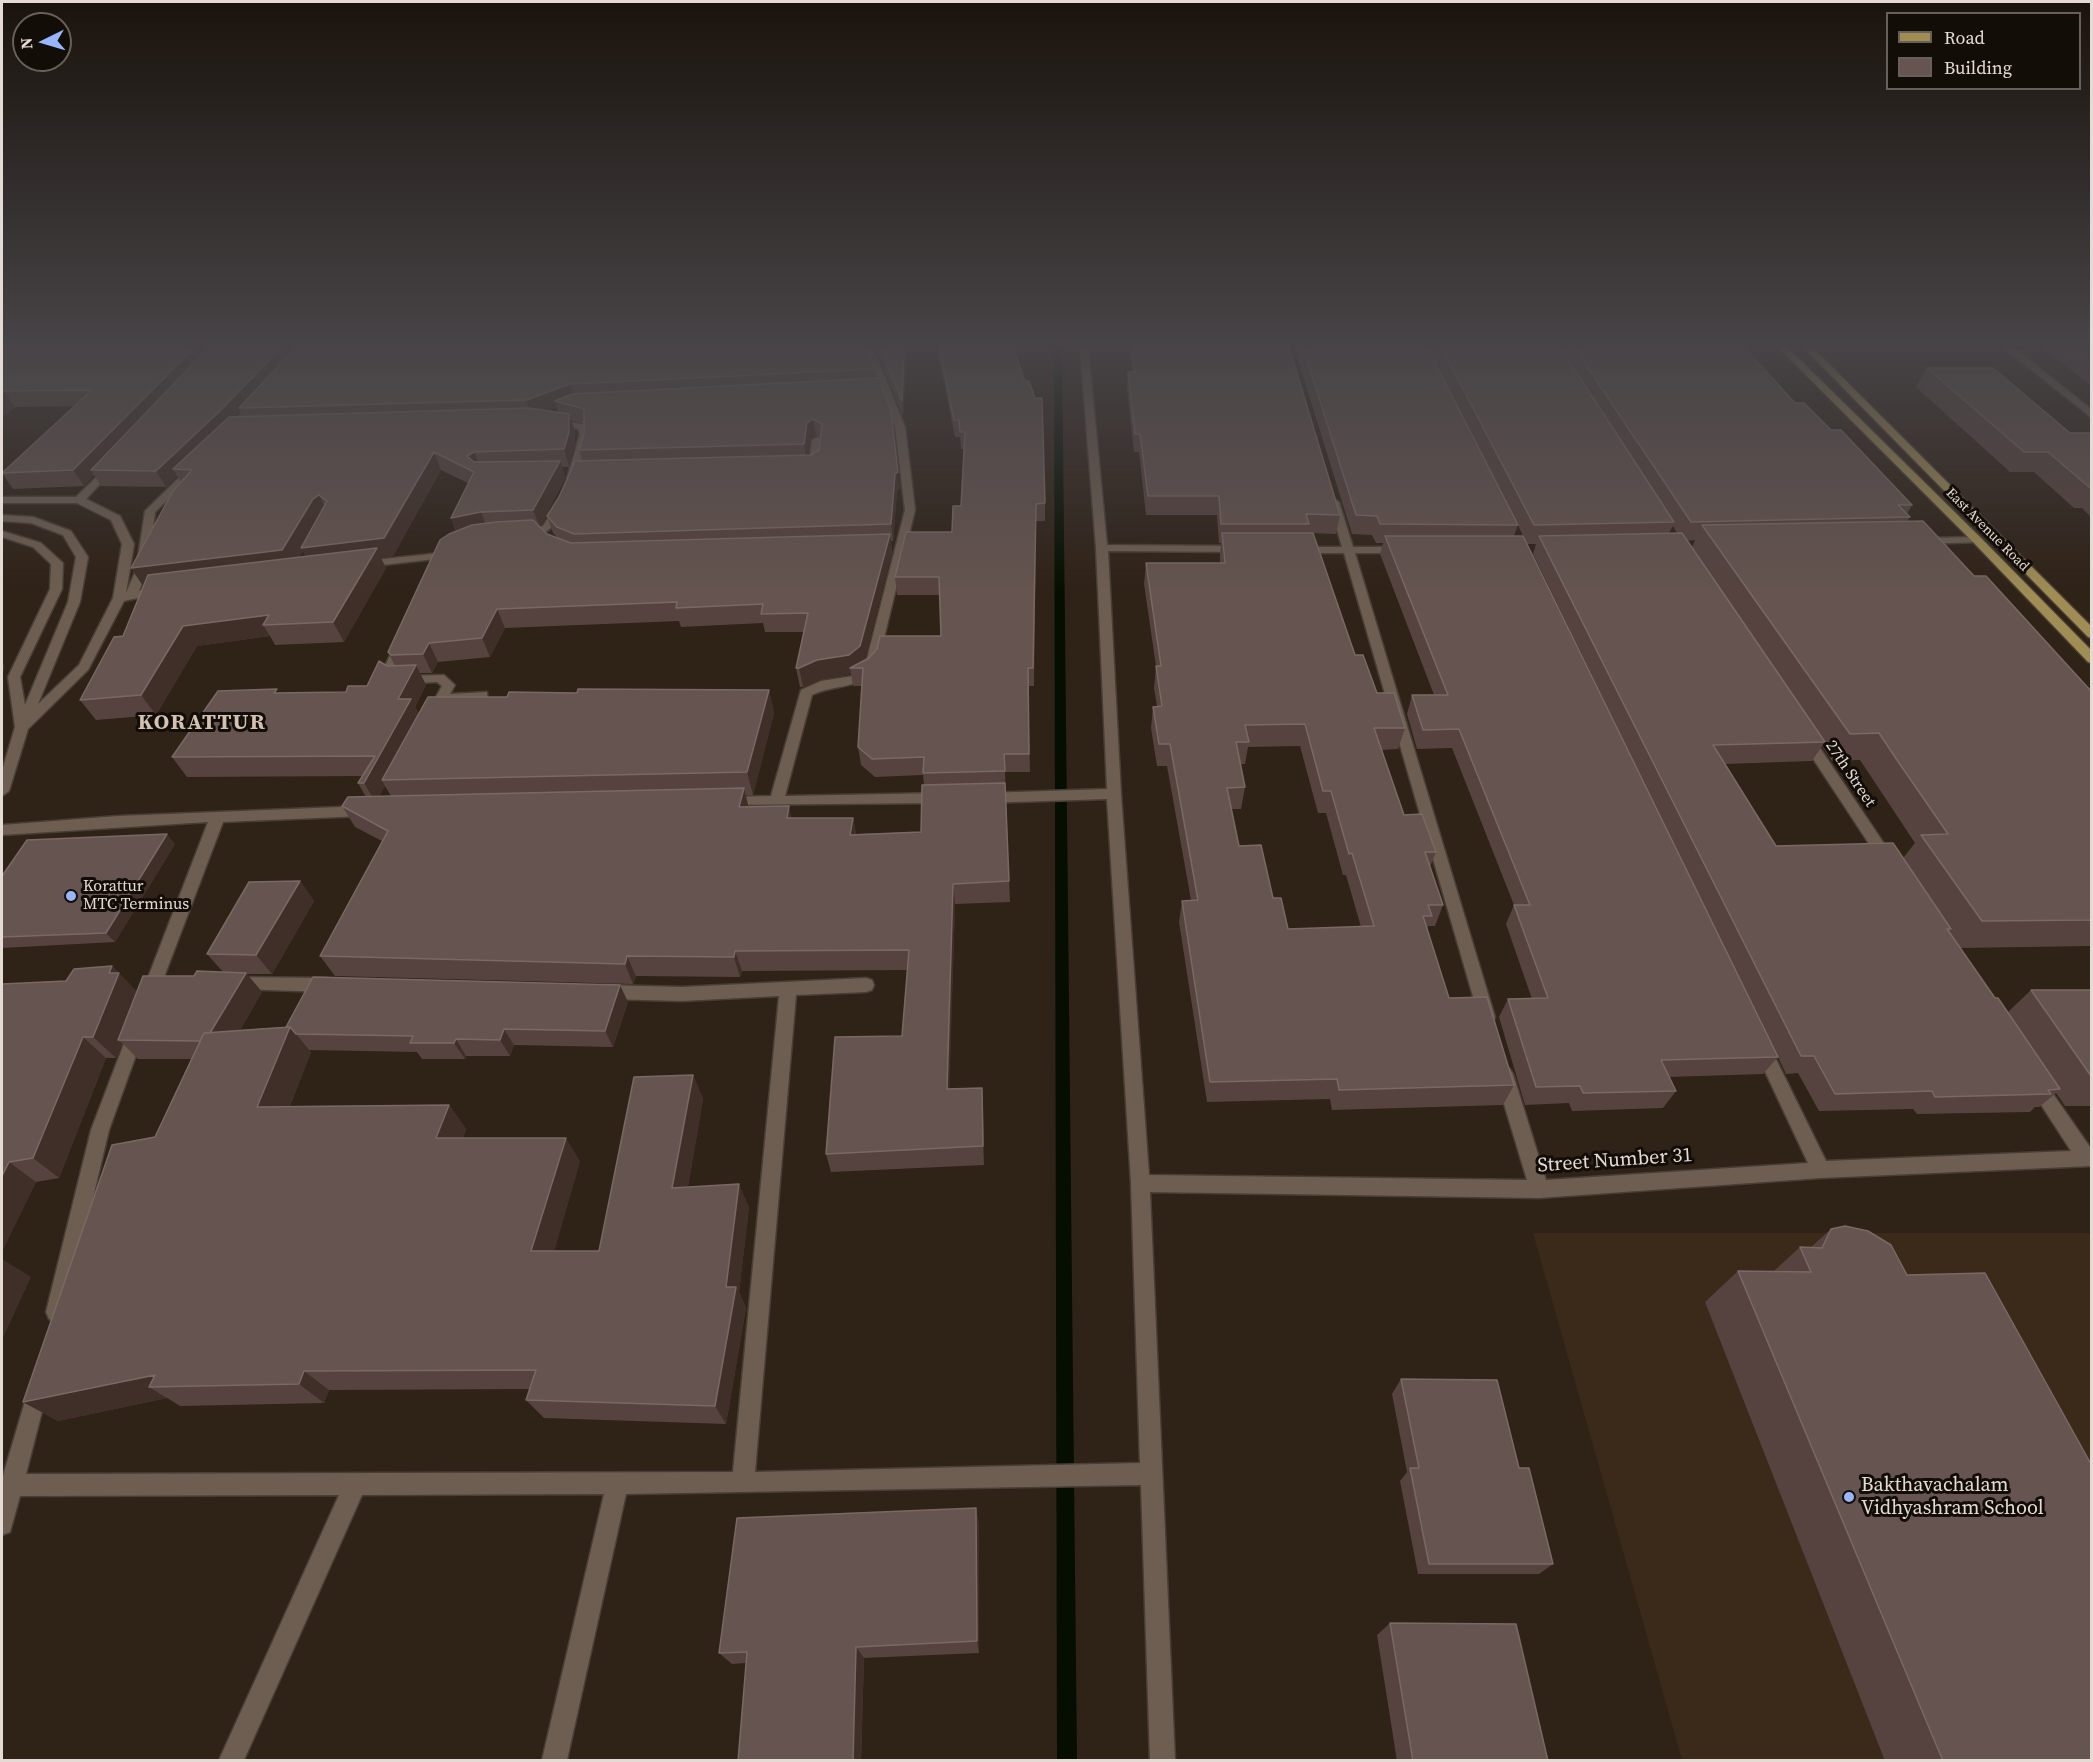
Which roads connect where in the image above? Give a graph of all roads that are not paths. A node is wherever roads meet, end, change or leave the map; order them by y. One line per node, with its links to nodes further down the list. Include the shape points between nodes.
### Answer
1 (583, 429): 15 (street, via 585,434 574,473 547,536)
2 (900, 429): 40 (street, via 910,510 896,546 871,667 857,680 825,684 806,693)
3 (1091, 429): 18 (street)
4 (1865, 429): 16 (main road, East Avenue Road)
5 (1889, 429): 29 (main road, East Avenue Road)
6 (817, 440): 9 (street, via 814,466)
7 (120, 457): 12 (street)
8 (201, 462): 26 (street, via 150,511 142,570)
9 (802, 466)
10 (1328, 483): 21 (street)
11 (2, 500): 12 (street)
12 (79, 500): 27 (street, via 116,518 128,544)
13 (2, 518): 35 (street, via 33,520 67,533 82,557 74,602)
14 (2, 534): 35 (street, via 37,545 57,563 56,590 14,677)
15 (511, 536)
16 (1977, 540): 17 (street); 30 (main road, East Avenue Road)
17 (1905, 541)
18 (1102, 548): 19 (street); 37 (street)
19 (1254, 549)
20 (1290, 550): 21 (street)
21 (1348, 550): 22 (street); 51 (street)
22 (1418, 550)
23 (441, 556): 24 (street)
24 (357, 565)
25 (175, 587): 26 (street)
26 (131, 596): 27 (street)
27 (118, 598): 35 (street, via 84,667)
28 (408, 631): 31 (street, via 388,672 397,680 440,678 449,685)
29 (2091, 633)
30 (2091, 659)
31 (443, 699): 32 (street, via 482,695 481,705); 33 (street)
32 (500, 706)
33 (428, 722)
34 (1797, 723): 45 (street, 27th Street)
35 (22, 727): 36 (street)
36 (2, 791)
37 (1114, 794): 39 (street); 57 (street)
38 (952, 798): 40 (street)
39 (982, 798)
40 (777, 801): 41 (street)
41 (706, 803)
42 (381, 810): 43 (street)
43 (217, 818): 44 (street); 59 (street, via 160,980 100,1130)
44 (2, 830)
45 (1895, 872)
46 (214, 982): 48 (street)
47 (866, 985): 49 (street)
48 (346, 986)
49 (788, 989): 50 (street, via 682,994); 64 (street)
50 (586, 992)
51 (1491, 1029)
52 (1754, 1031): 56 (street)
53 (1501, 1064): 58 (street)
54 (2027, 1069): 55 (street)
55 (2089, 1158): 56 (street, Street Number 31)
56 (1821, 1170): 58 (street, Street Number 31)
57 (1140, 1183): 58 (street, Street Number 31); 61 (street)
58 (1539, 1189)
59 (53, 1325)
60 (42, 1370): 65 (street)
61 (1152, 1474): 64 (street); 69 (street)
62 (356, 1483): 63 (street); 65 (street); 67 (street)
63 (618, 1483): 64 (street); 68 (street)
64 (743, 1483)
65 (8, 1488): 66 (street)
66 (2, 1524)
67 (231, 1761)
68 (555, 1761)
69 (1163, 1761)

